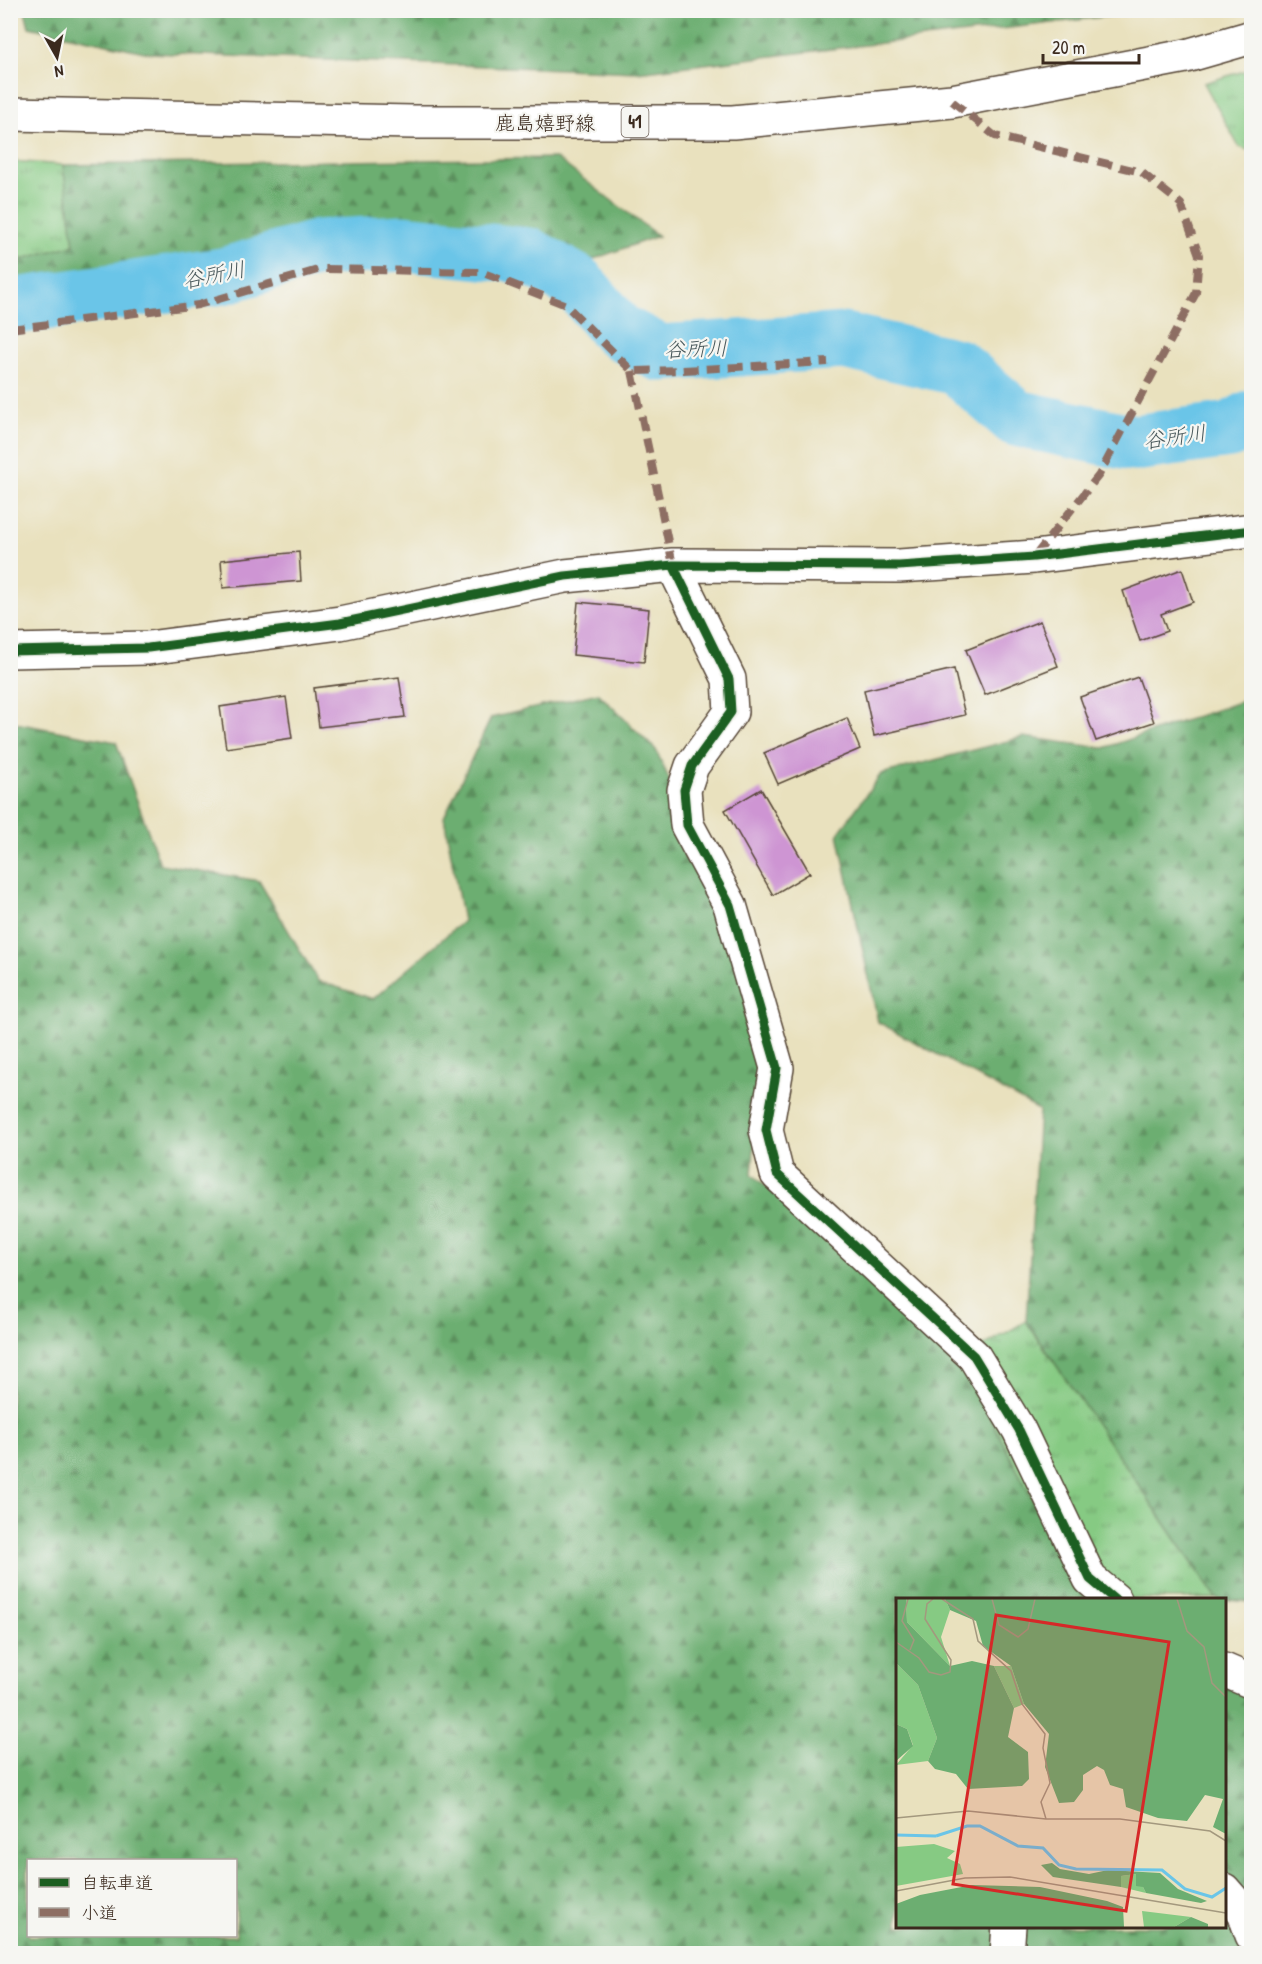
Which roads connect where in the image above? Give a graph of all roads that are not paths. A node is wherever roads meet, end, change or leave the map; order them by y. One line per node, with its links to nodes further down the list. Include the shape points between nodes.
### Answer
1 (1251, 37): 2 (street, 鹿島嬉野線 / 41, via 1186,56 952,101 733,122 424,122)
2 (10, 114)
3 (1251, 530): 4 (street, via 1034,556 899,566)
4 (673, 565): 5 (street, via 565,576 340,623 148,648); 6 (street, via 729,679 731,712 692,766 684,790 687,825 730,905 777,1068 766,1130 777,1174 974,1356 1019,1430 1090,1579)
5 (10, 651)
6 (1114, 1598)
7 (1226, 1671): 8 (street)
8 (1251, 1682)
9 (1226, 1892): 11 (street, via 1244,1913)
10 (1009, 1928): 12 (street)
11 (1251, 1935)
12 (1007, 1953)

